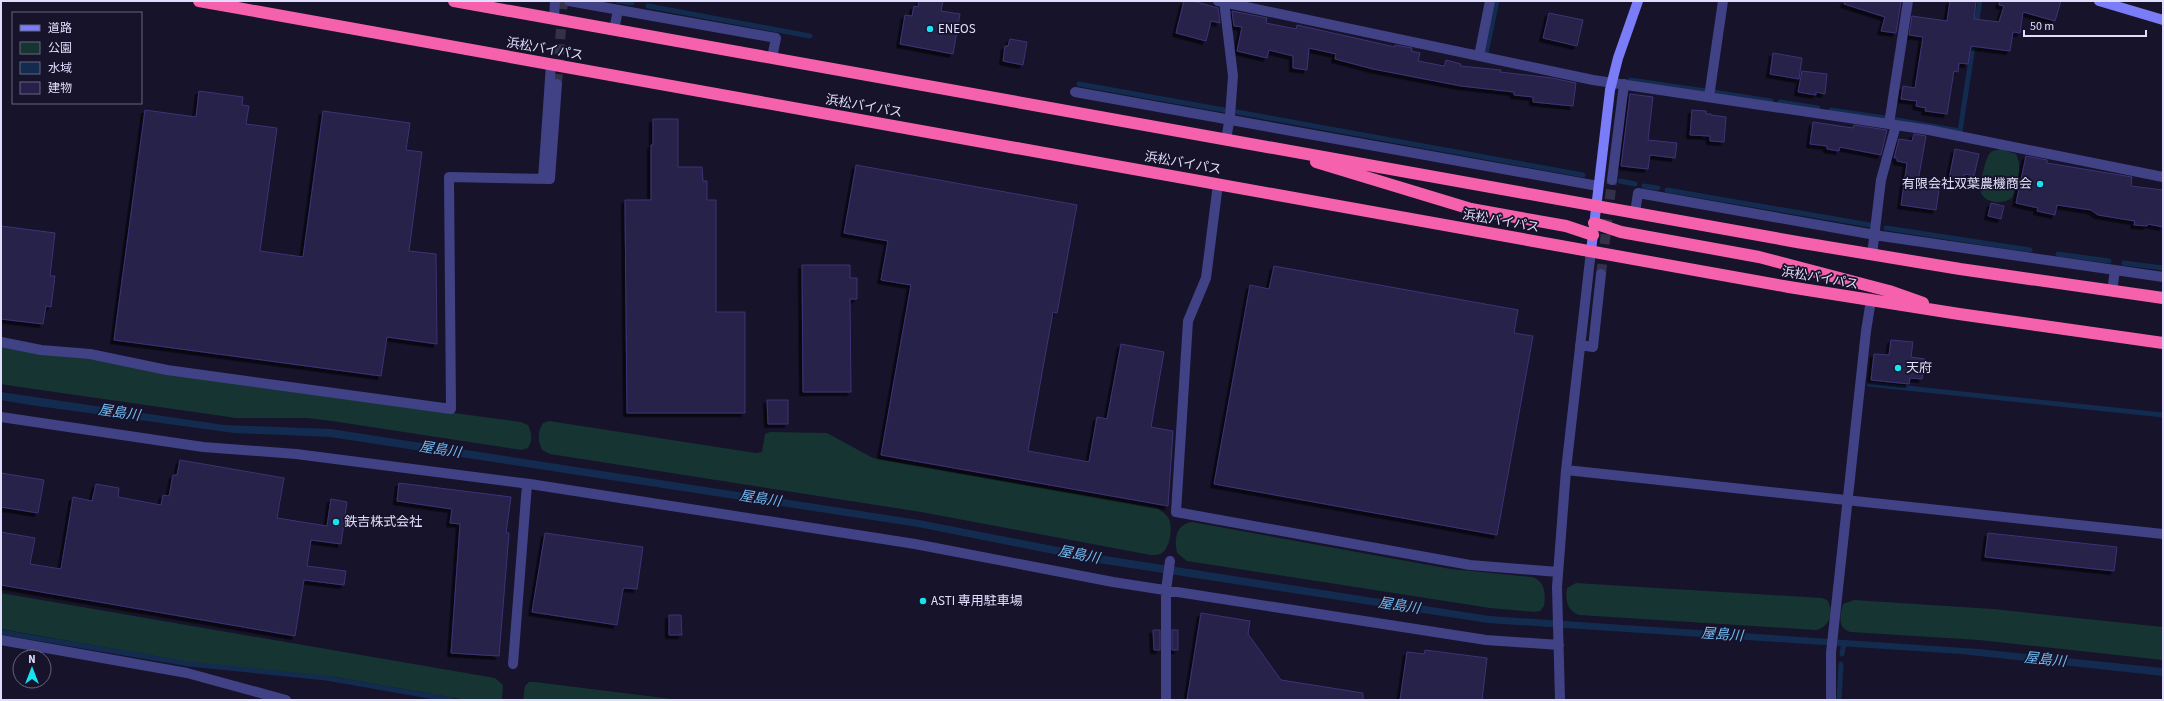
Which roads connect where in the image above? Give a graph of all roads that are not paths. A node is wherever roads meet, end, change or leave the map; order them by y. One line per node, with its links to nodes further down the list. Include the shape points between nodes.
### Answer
1 (199, 1): 12 (highway, 浜松バイパス)
2 (215, 1): 12 (highway)
3 (454, 1): 14 (highway)
4 (555, 1): 14 (street)
5 (570, 1): 13 (street)
6 (1490, 1): 17 (street)
7 (1638, 1): 20 (street)
8 (1723, 1): 24 (street)
9 (1908, 1): 26 (street)
10 (2099, 1): 15 (street)
11 (1222, 2): 17 (street); 25 (street, via 1233,64)
12 (238, 8): 19 (highway, 浜松バイパス)
13 (618, 10): 16 (street); 18 (street, via 776,38)
14 (554, 19): 16 (highway)
15 (2163, 20)
16 (614, 30): 18 (highway)
17 (1478, 56): 20 (street)
18 (772, 58): 27 (highway)
19 (551, 64): 30 (street); 32 (highway, 浜松バイパス)
20 (1612, 82): 22 (street); 33 (street)
21 (557, 84): 30 (street, via 550,180)
22 (1624, 84): 24 (street); 31 (street)
23 (1075, 92): 25 (street)
24 (1709, 96): 26 (street)
25 (1230, 120): 27 (street); 33 (street)
26 (1892, 124): 29 (street); 37 (street, via 1881,180)
27 (1226, 140): 28 (highway)
28 (1273, 148): 34 (highway); 36 (highway, via 1353,175 1471,209)
29 (2163, 177)
30 (543, 179): 47 (street, via 449,177 452,409 167,370 90,354 41,350)
31 (1612, 180)
32 (1218, 184): 38 (highway, 浜松バイパス); 56 (street, via 1206,278 1188,321 1176,512 1470,565)
33 (1598, 186): 34 (street)
34 (1596, 206): 35 (highway); 36 (street)
35 (1635, 214): 37 (street, via 1638,193); 39 (highway)
36 (1593, 229): 38 (street); 46 (highway, via 1759,257 1889,291)
37 (1875, 234): 39 (street); 40 (street)
38 (1591, 251): 45 (highway, 浜松バイパス); 49 (street)
39 (1872, 255): 43 (highway)
40 (2115, 270): 42 (street); 43 (street)
41 (1601, 274): 49 (street, via 1593,347)
42 (2163, 277)
43 (2112, 291): 44 (highway)
44 (2163, 298)
45 (1871, 300): 46 (highway, 浜松バイパス); 53 (street)
46 (1953, 313): 48 (highway, 浜松バイパス)
47 (1, 342)
48 (2163, 343)
49 (1580, 345): 51 (street)
50 (1, 417): 52 (street, via 196,446 281,452)
51 (1566, 470): 53 (street); 56 (street)
52 (527, 484): 57 (street, via 915,544 1077,576); 60 (street)
53 (1848, 500): 54 (street); 64 (street, via 1832,653)
54 (2163, 534)
55 (1170, 560): 57 (street)
56 (1558, 572): 59 (street)
57 (1166, 586): 59 (street, via 1486,640); 62 (street)
58 (1, 640): 61 (street, via 187,673)
59 (1558, 641): 63 (street)
60 (513, 664)
61 (286, 700)
62 (1166, 700)
63 (1560, 700)
64 (1831, 700)

